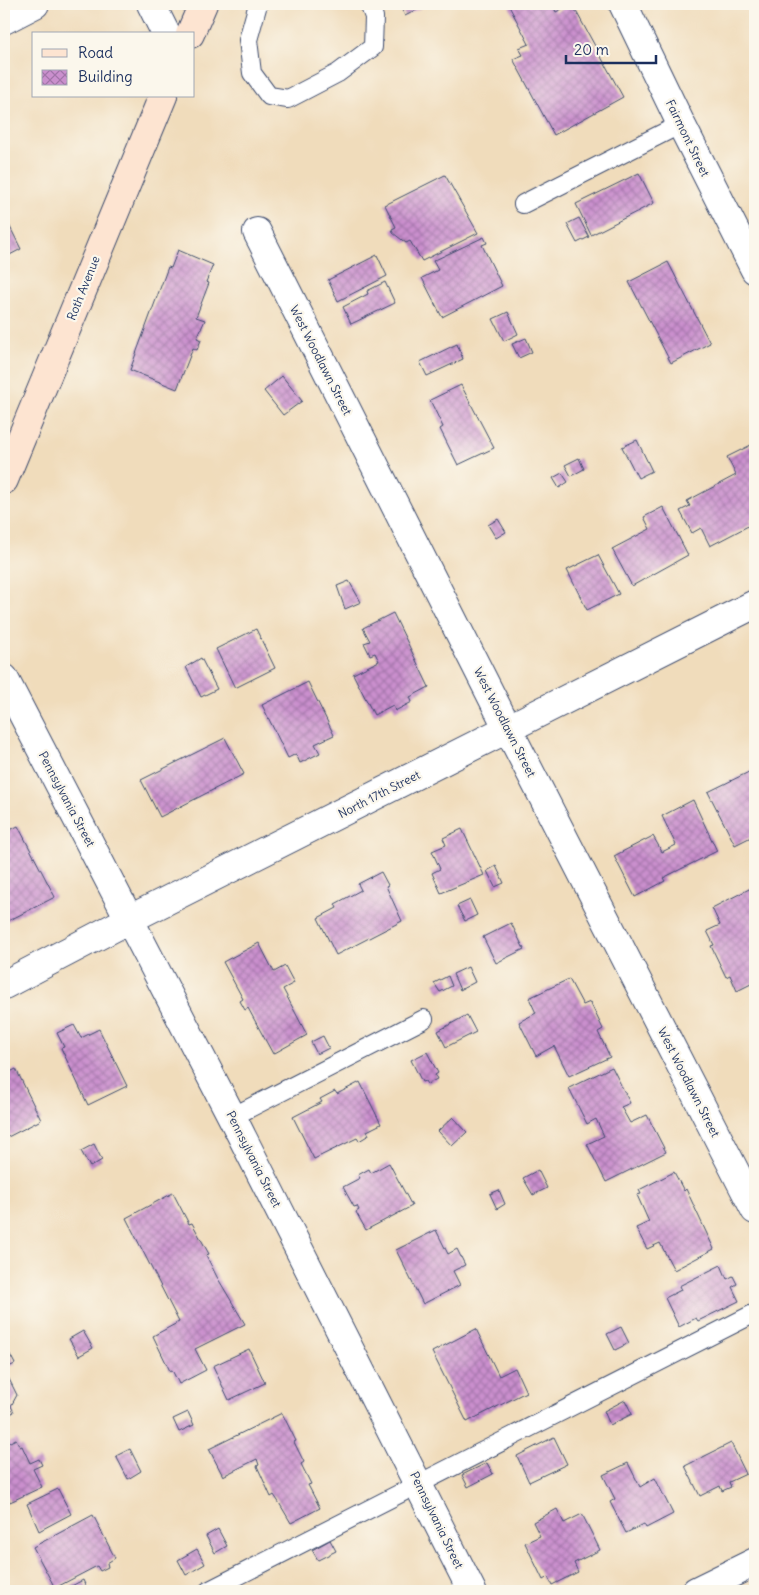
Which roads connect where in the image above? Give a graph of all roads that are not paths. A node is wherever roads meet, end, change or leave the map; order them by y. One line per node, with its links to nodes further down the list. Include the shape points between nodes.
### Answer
1 (35, 4): 7 (street)
2 (151, 4): 8 (street)
3 (203, 4): 9 (main road)
4 (258, 4): 5 (lane, via 248,40 252,73 269,96 288,99 338,73 373,47 374,17)
5 (369, 4)
6 (624, 4): 11 (street, Fairmont Street)
7 (4, 20)
8 (165, 32)
9 (191, 32)
10 (162, 98): 15 (main road, Roth Avenue)
11 (681, 124): 12 (lane); 14 (street, Fairmont Street)
12 (523, 204)
13 (257, 232): 18 (street, West Woodlawn Street)
14 (755, 270)
15 (4, 480)
16 (755, 604): 18 (street, North 17th Street)
17 (4, 678): 19 (street, Pennsylvania Street)
18 (508, 729): 19 (street, North 17th Street); 23 (street, West Woodlawn Street)
19 (130, 919): 20 (street, North 17th Street); 22 (street, Pennsylvania Street)
20 (4, 985)
21 (424, 1019): 22 (lane)
22 (232, 1117): 25 (street, Pennsylvania Street)
23 (755, 1210)
24 (755, 1313): 25 (lane)
25 (419, 1483): 27 (lane); 28 (street, Pennsylvania Street)
26 (755, 1562): 29 (street)
27 (208, 1591)
28 (472, 1591)
29 (696, 1591)

